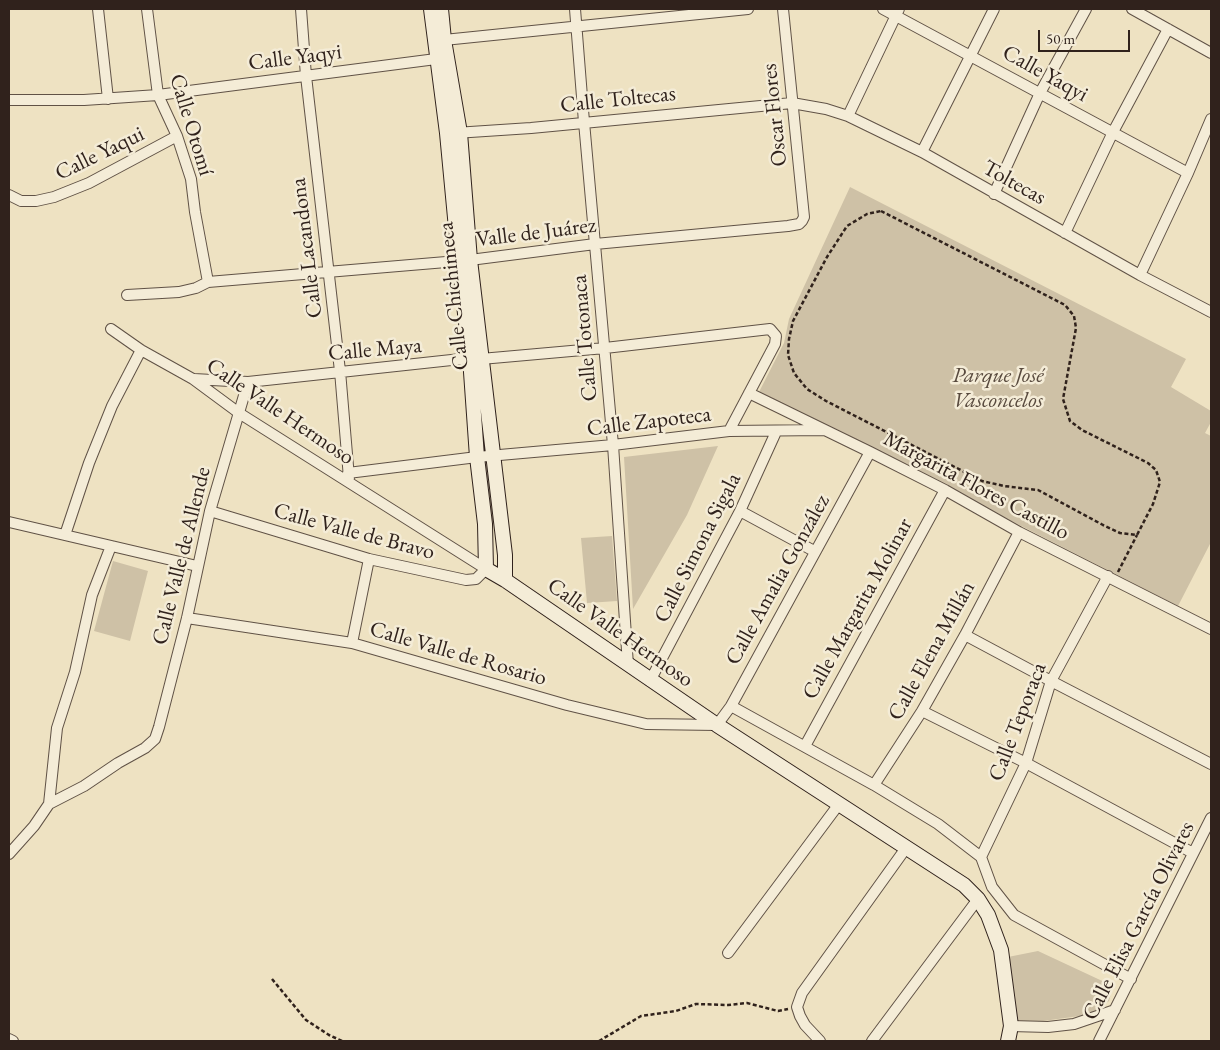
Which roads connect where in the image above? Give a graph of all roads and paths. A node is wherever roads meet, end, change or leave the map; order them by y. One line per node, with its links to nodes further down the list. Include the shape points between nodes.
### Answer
1 (98, 9): 23 (street)
2 (148, 9): 22 (street, Calle Otomí)
3 (301, 9): 20 (street, Calle Lacandona)
4 (430, 9): 19 (main road, Calle Chichimeca)
5 (441, 9): 16 (main road, Calle Chichimeca)
6 (575, 9): 14 (street, Calle Totonaca)
7 (748, 9): 14 (street)
8 (783, 9): 25 (street, Oscar Flores)
9 (883, 9): 13 (street, Calle Yaqyi)
10 (994, 9): 18 (street)
11 (1086, 9): 21 (street)
12 (1132, 9): 15 (street)
13 (898, 12): 18 (street, Calle Yaqyi); 26 (street)
14 (576, 26): 16 (street); 28 (street, Calle Totonaca)
15 (1168, 29): 17 (street); 29 (street)
16 (444, 40): 30 (main road, Calle Chichimeca)
17 (1211, 53)
18 (970, 54): 21 (street, Calle Yaqyi); 32 (street)
19 (436, 59): 20 (street, Calle Yaqyi); 30 (main road, Calle Chichimeca)
20 (306, 76): 22 (street, Calle Yaqyi); 40 (street, Calle Lacandona)
21 (1040, 93): 29 (street, Calle Yaqyi); 34 (street)
22 (158, 95): 23 (street, Calle Yaqui); 31 (street, Calle Otomí)
23 (108, 99): 24 (street, Calle Yaqui)
24 (9, 102)
25 (792, 103): 26 (street, Toltecas); 28 (street, Calle Toltecas); 36 (street, Oscar Flores)
26 (848, 116): 32 (street, Toltecas)
27 (1211, 119): 33 (street)
28 (584, 122): 30 (street, Calle Toltecas); 38 (street, Calle Totonaca)
29 (1113, 132): 33 (street, Calle Yaqyi); 37 (street)
30 (453, 133): 39 (main road, Calle Chichimeca)
31 (177, 136): 35 (street, Calle Yaqui, via 89,184 54,197 21,201); 42 (street, Calle Otomí, via 191,179)
32 (922, 152): 34 (street, Toltecas)
33 (1188, 173): 41 (street)
34 (994, 194): 37 (street, Toltecas)
35 (9, 195)
36 (804, 216): 38 (street, Valle de Juárez, via 799,224 788,226)
37 (1065, 233): 41 (street, Toltecas)
38 (595, 244): 39 (street, Valle de Juárez); 46 (street, Calle Totonaca)
39 (464, 260): 40 (street, Valle de Juárez); 48 (main road, Calle Chichimeca)
40 (329, 272): 42 (street, Valle de Juárez); 49 (street, Calle Lacandona)
41 (1140, 275): 44 (street, Toltecas)
42 (208, 282): 43 (street, Valle de Juárez, via 179,292)
43 (127, 295)
44 (1210, 309)
45 (111, 328): 47 (street, Calle Valle Hermoso)
46 (605, 348): 48 (street, Calle Maya); 52 (street, Calle Maya, via 770,329 776,336 775,344); 57 (street, Calle Totonaca)
47 (140, 350): 50 (street, Calle Valle Hermoso); 68 (street, via 112,406)
48 (475, 359): 49 (street, Calle Maya); 59 (main road, Calle Chichimeca); 60 (main road, Calle Chichimeca)
49 (340, 371): 51 (street, Calle Maya); 61 (street, Calle Lacandona)
50 (193, 378): 51 (street, Calle Maya); 53 (street, Calle Valle Hermoso)
51 (248, 382): 53 (street, Calle Valle de Allende)
52 (749, 393): 54 (street, Margarita Flores Castillo); 55 (street)
53 (239, 412): 62 (street, Calle Valle Hermoso); 64 (street, Calle Valle de Allende)
54 (825, 430): 56 (street, Calle Zapoteca); 58 (street, Margarita Flores Castillo)
55 (729, 431): 56 (street, Calle Zapoteca); 57 (street, Calle Zapoteca)
56 (776, 432): 65 (street, Calle Simona Sigala)
57 (614, 446): 59 (street, Calle Zapoteca); 81 (street, Calle Totonaca)
58 (870, 452): 63 (street, Margarita Flores Castillo); 71 (street, Calle Amalia González)
59 (493, 456): 60 (street, Calle Zapoteca); 76 (main road, Calle Chichimeca)
60 (478, 457): 61 (street, Calle Zapoteca); 74 (main road, Calle Chichimeca)
61 (348, 473): 62 (street, Calle Lacandona)
62 (350, 484): 74 (street, Calle Valle Hermoso)
63 (944, 490): 67 (street, Margarita Flores Castillo); 87 (street, Calle Margarita Molinar)
64 (210, 511): 72 (street, Calle Valle de Bravo); 73 (street, Calle Valle de Allende)
65 (740, 511): 71 (street); 82 (street, Calle Simona Sigala)
66 (9, 522): 68 (street)
67 (1019, 532): 75 (street, Margarita Flores Castillo); 79 (street, Calle Elena Millán)
68 (65, 535): 70 (street)
69 (1137, 535): 69 (path, via 1160,482 1156,470 1148,463 1070,422 1063,399 1076,328 1074,316 1065,304 881,211 867,214 847,226 793,321 788,354 794,373 807,389 982,481 1038,490 1120,533); 75 (path)
70 (111, 546): 73 (street); 91 (street, via 92,595 75,672 57,728)
71 (814, 551): 84 (street, Calle Amalia González)
72 (369, 559): 74 (street, Calle Valle de Bravo, via 466,580 476,579); 80 (street)
73 (197, 566): 77 (street, Calle Valle de Allende)
74 (486, 569): 76 (main road, Calle Valle Hermoso)
75 (1111, 578): 78 (street, Margarita Flores Castillo); 83 (street, Calle Teporaca)
76 (505, 580): 81 (main road, Calle Valle Hermoso)
77 (187, 618): 80 (street, Calle Valle de Rosario); 91 (street, Calle Valle de Allende, via 155,739 84,786)
78 (1211, 629)
79 (965, 635): 83 (street); 85 (street, Calle Elena Millán)
80 (352, 643): 86 (street, Calle Valle de Rosario, via 568,706 646,724)
81 (628, 664): 82 (main road, Calle Valle Hermoso)
82 (650, 681): 86 (main road, Calle Valle Hermoso)
83 (1051, 681): 88 (street, Calle Teporaca); 89 (street)
84 (731, 706): 86 (street, Calle Amalia González); 87 (street)
85 (922, 710): 88 (street); 90 (street, Calle Elena Millán)
86 (717, 725): 92 (main road, Calle Valle Hermoso)
87 (805, 746): 90 (street)
88 (1026, 762): 95 (street); 97 (street, Calle Teporaca)
89 (1211, 764)
90 (874, 785): 97 (street, via 938,824)
91 (49, 804): 96 (street)
92 (839, 804): 94 (main road, Calle Valle Hermoso); 99 (street)
93 (1211, 818): 95 (street, Calle Elisa García Olivares)
94 (906, 848): 98 (main road, Calle Valle Hermoso, via 964,885); 102 (street, via 802,994)
95 (1193, 853): 101 (street, Calle Elisa García Olivares)
96 (9, 854)
97 (981, 857): 101 (street, via 992,887 1014,915)
98 (978, 899): 104 (main road, Calle Valle Hermoso, via 1001,950); 110 (street)
99 (728, 953)
100 (272, 979): 107 (path, via 306,1020)
101 (1131, 979): 103 (street, Calle Elisa García Olivares)
102 (797, 1007): 108 (path, via 778,1011 747,1003 696,1004 676,1011 641,1016); 109 (street, via 805,1025)
103 (1115, 1010): 104 (street, via 1074,1024); 111 (street, Calle Elisa García Olivares)
104 (1010, 1037)
105 (9, 1039): 106 (street)
106 (13, 1041)
107 (342, 1041)
108 (599, 1041)
109 (820, 1041)
110 (872, 1041)
111 (1099, 1041)

